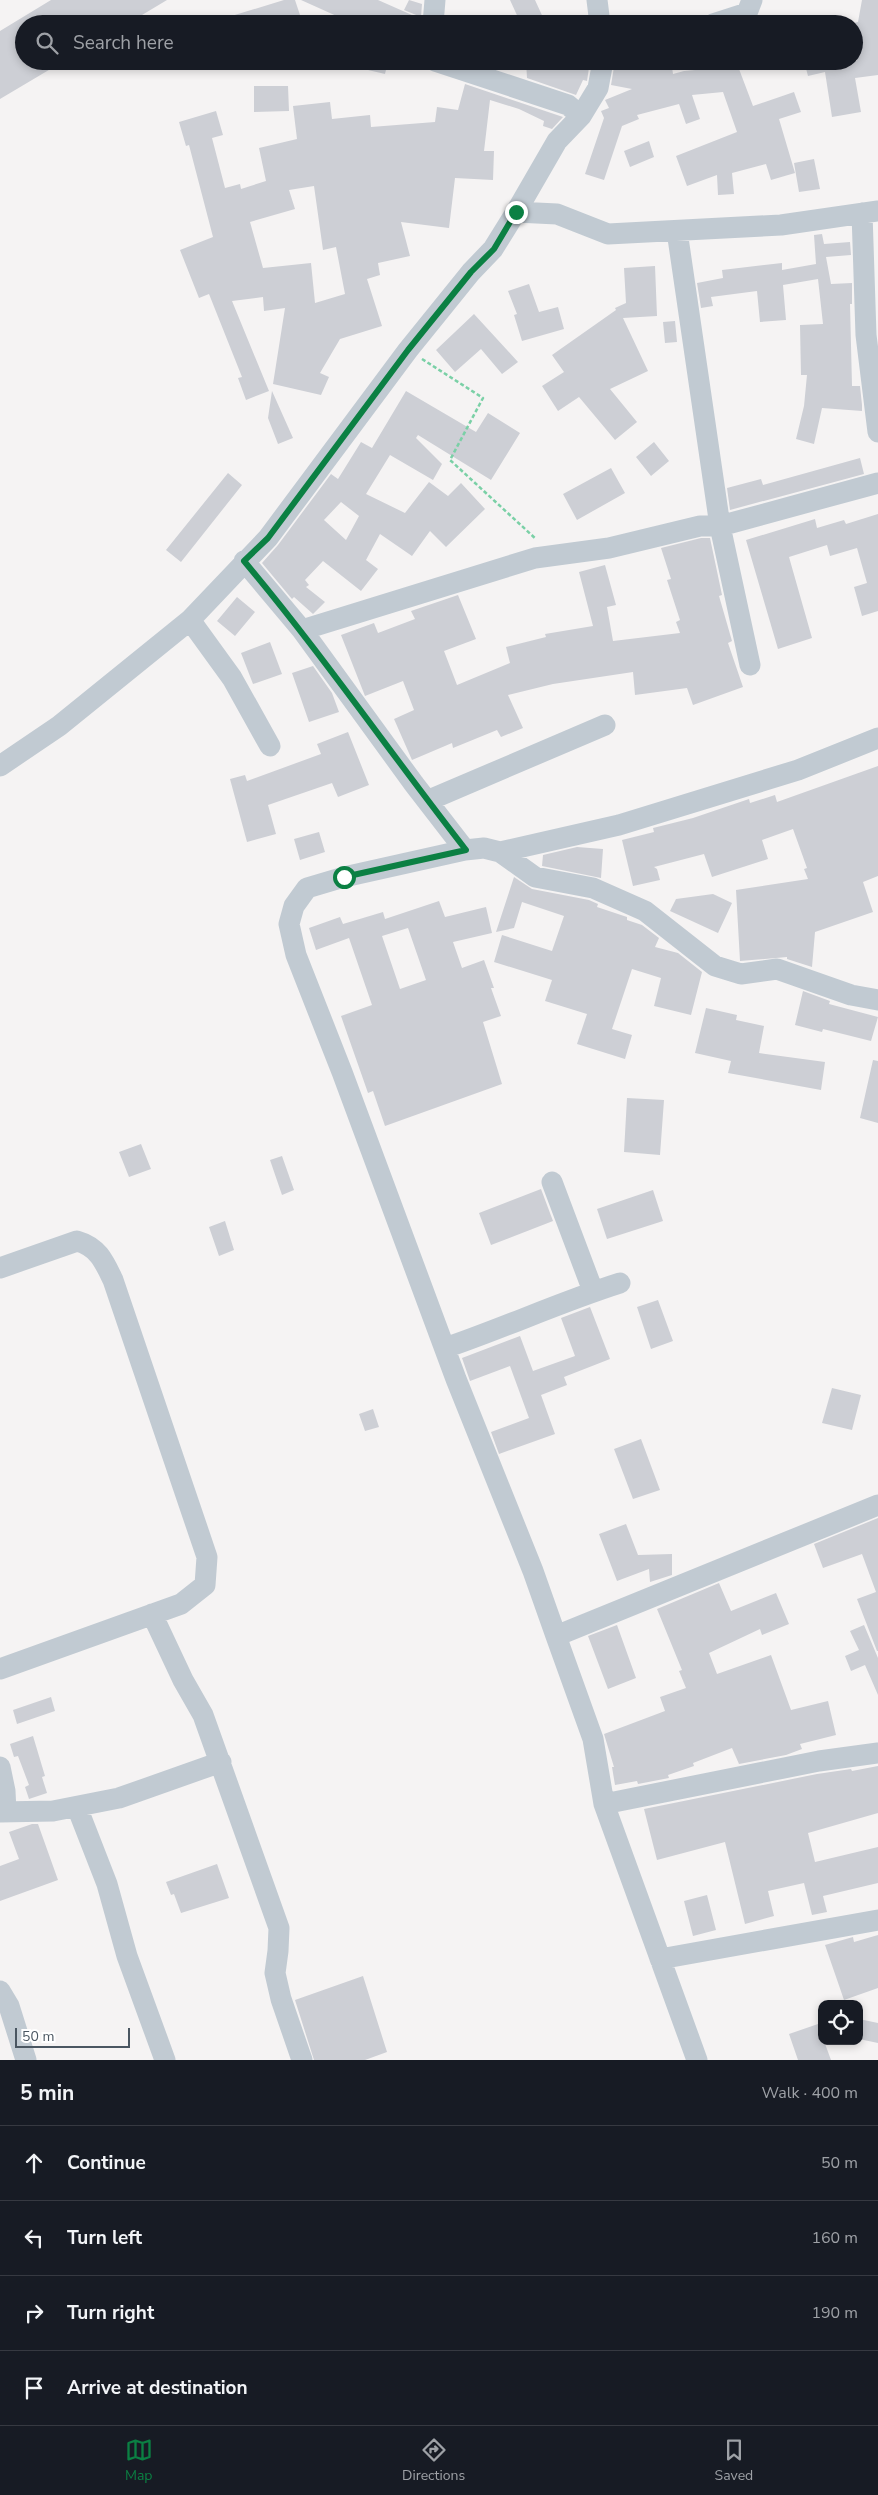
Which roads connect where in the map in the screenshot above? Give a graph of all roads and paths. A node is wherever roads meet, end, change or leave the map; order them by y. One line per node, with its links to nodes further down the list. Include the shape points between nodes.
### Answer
1 (435, 0): 4 (street)
2 (597, 0): 5 (street)
3 (752, 0): 6 (street, via 747,13)
4 (434, 15)
5 (599, 15)
6 (741, 15)
7 (462, 70): 9 (street, via 568,105)
8 (601, 70): 9 (street, via 598,88)
9 (581, 116): 10 (street, via 557,141)
10 (516, 212): 12 (street, via 557,214 608,234); 13 (street, via 494,249 471,272)
11 (870, 212): 12 (street, via 781,224); 14 (street, via 866,335)
12 (677, 231): 16 (street)
13 (408, 350): 17 (path, via 483,398 450,460); 18 (street, via 268,538)
14 (878, 432)
15 (878, 483): 16 (street)
16 (720, 526): 17 (street, via 700,526 609,548); 21 (street)
17 (554, 555): 20 (street, via 535,558)
18 (244, 561): 19 (street); 20 (street)
19 (190, 620): 24 (street, via 232,678); 25 (street, via 59,726)
20 (302, 630): 26 (street)
21 (750, 665)
22 (605, 725): 26 (street)
23 (878, 738): 28 (street, via 798,770 619,826)
24 (270, 746)
25 (0, 766)
26 (428, 801): 27 (street)
27 (466, 850): 28 (street, via 484,848); 34 (street, via 307,888 294,906 289,924 296,956)
28 (500, 852): 29 (street, via 535,877 593,888 645,911 714,966 741,974 778,969 851,995)
29 (878, 1000)
30 (552, 1182): 33 (street)
31 (0, 1268): 36 (street, via 78,1241 88,1244 101,1256 113,1280 207,1557 205,1585 181,1604)
32 (620, 1283): 33 (street)
33 (593, 1291): 34 (street)
34 (445, 1348): 37 (street)
35 (878, 1505): 37 (street)
36 (152, 1614): 38 (street); 40 (street, via 203,1715)
37 (556, 1636): 42 (street, via 593,1739)
38 (0, 1669)
39 (878, 1753): 42 (street, via 819,1761)
40 (221, 1762): 43 (street, via 119,1798); 50 (street, via 279,1928 274,1973)
41 (0, 1767): 44 (street, via 5,1791)
42 (604, 1804): 46 (street)
43 (76, 1807): 44 (street); 49 (street, via 107,1884 127,1956)
44 (3, 1812)
45 (878, 1920): 46 (street)
46 (660, 1959): 51 (street)
47 (0, 1991): 48 (street, via 9,2006)
48 (26, 2060)
49 (165, 2060)
50 (302, 2060)
51 (697, 2060)

